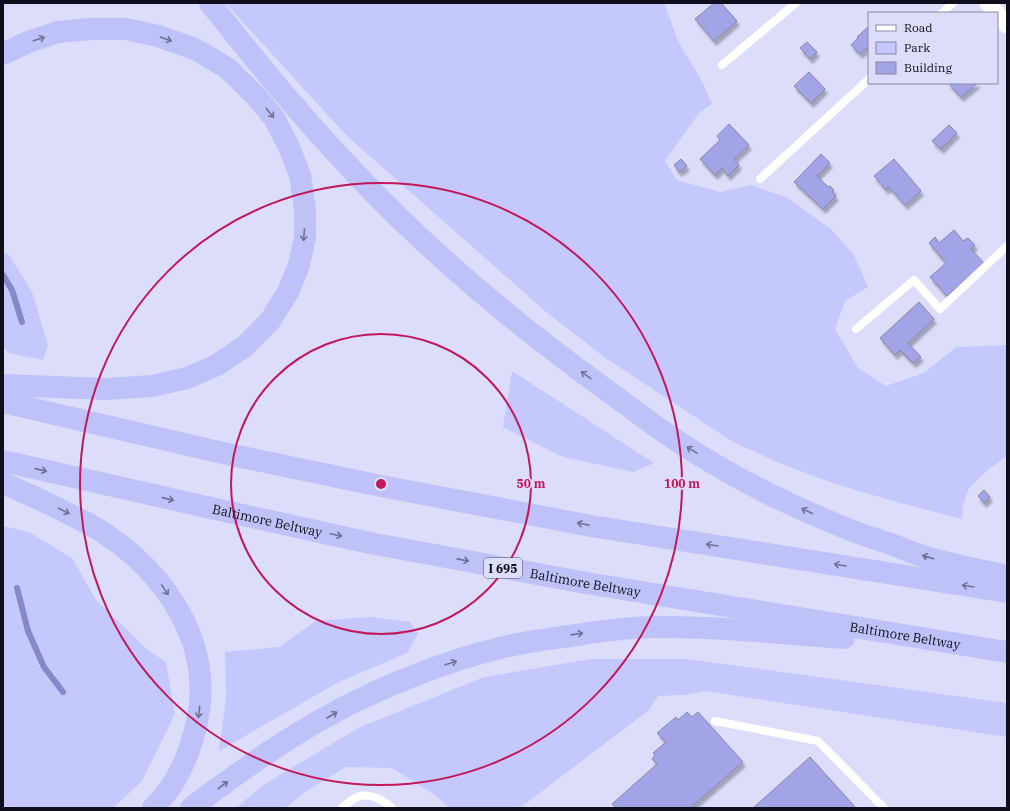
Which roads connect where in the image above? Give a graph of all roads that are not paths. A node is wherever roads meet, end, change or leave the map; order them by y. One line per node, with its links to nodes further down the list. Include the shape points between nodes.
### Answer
1 (210, 3): 19 (highway, one-way to 1, via 928,558 844,528 728,472 683,445 629,407 515,320 414,232 303,117)
2 (796, 3): 10 (lane)
3 (953, 3): 5 (lane)
4 (988, 3): 6 (street)
5 (943, 12)
6 (996, 12)
7 (998, 15): 8 (street)
8 (1007, 25)
9 (3, 54): 15 (highway, one-way to 15, via 58,32 90,29 126,29 158,36 195,50 227,68 255,94 274,118 300,175 305,210 305,237 299,265 288,292 270,321 244,347 217,365 187,378 152,386 107,389)
10 (722, 65)
11 (868, 80): 12 (lane)
12 (760, 179)
13 (1007, 246): 14 (lane, via 940,309 914,280)
14 (856, 329)
15 (3, 385)
16 (3, 402): 20 (highway, one-way to 16, via 568,522 223,454)
17 (3, 461): 21 (highway, Baltimore Beltway / I 695, one-way to 21, via 378,544 586,583)
18 (3, 484): 23 (highway, one-way to 23, via 30,494 100,531 132,554 160,581 179,610 191,636 198,663 201,688 199,714 186,761 175,781)
19 (1007, 576)
20 (1007, 592)
21 (997, 650): 24 (highway, one-way to 21, via 249,765 355,702 448,664 504,647 603,630 654,627 707,628)
22 (715, 720): 27 (lane, via 818,741)
23 (153, 808)
24 (191, 808)
25 (342, 808): 26 (lane, via 358,796 370,795)
26 (392, 808)
27 (884, 808)

